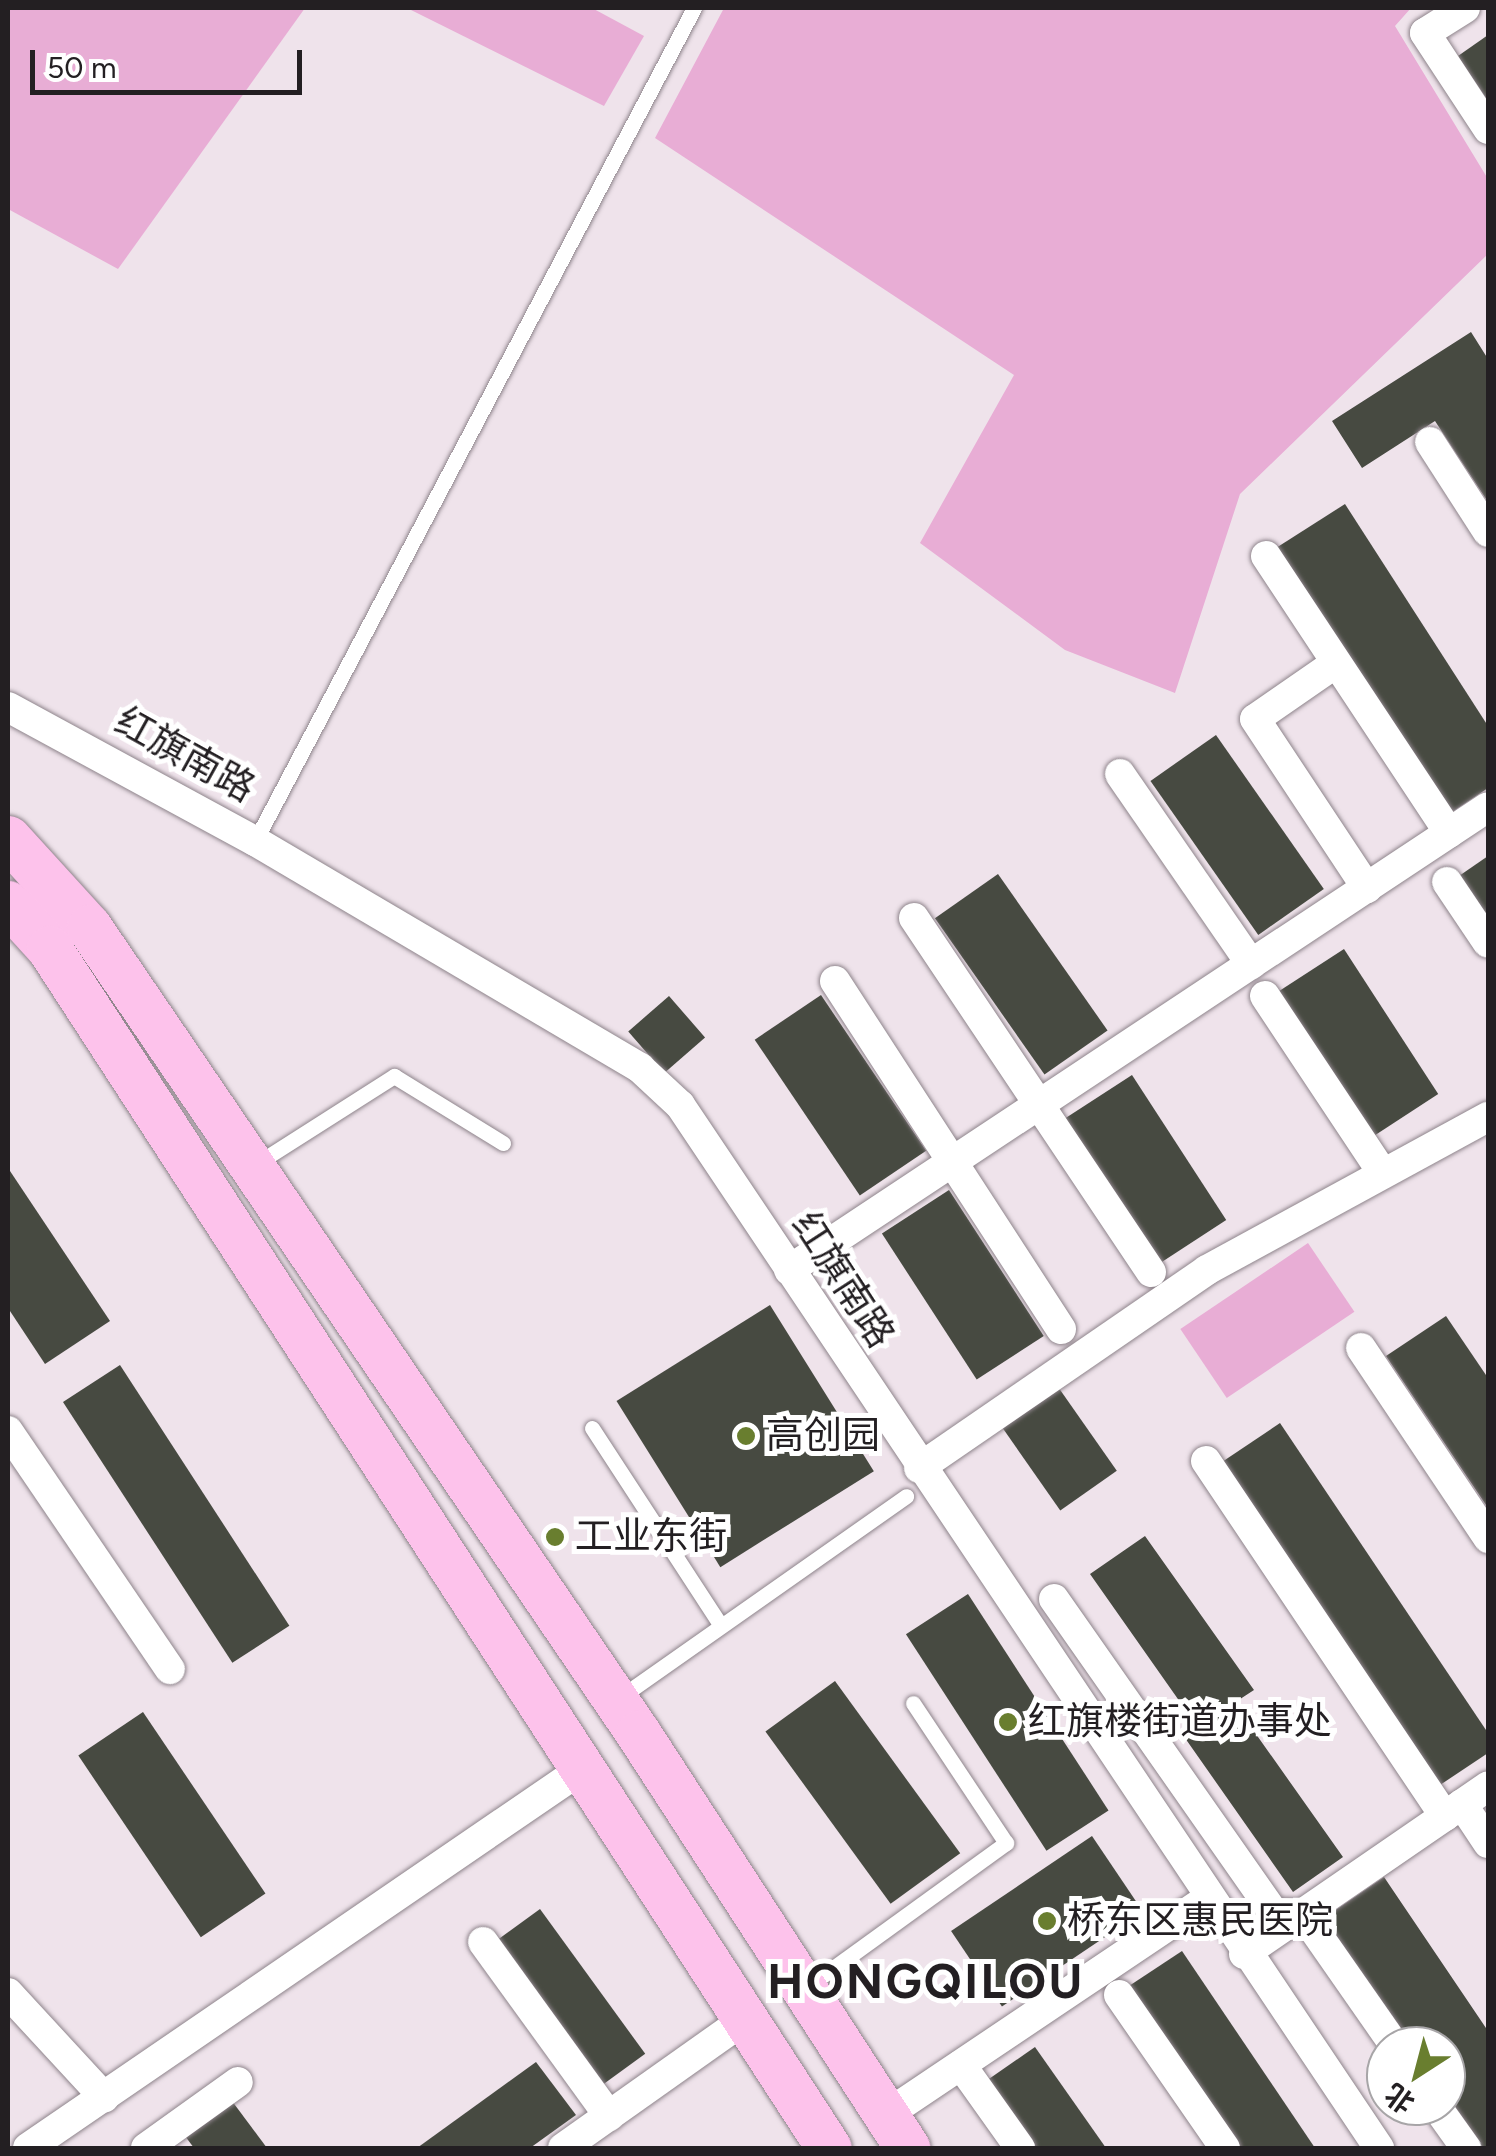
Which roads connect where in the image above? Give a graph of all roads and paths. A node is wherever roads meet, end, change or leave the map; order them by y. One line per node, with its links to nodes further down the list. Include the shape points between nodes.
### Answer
1 (694, 8): 13 (lane)
2 (1465, 8): 3 (street, via 1425,33)
3 (1488, 130)
4 (1430, 442): 5 (street)
5 (1488, 532)
6 (1266, 556): 7 (street)
7 (1336, 663): 11 (street); 15 (street, via 1255,719)
8 (8, 706): 13 (street, 红旗南路)
9 (1120, 774): 19 (street)
10 (1488, 807): 11 (street)
11 (1449, 833): 15 (street)
12 (8, 838): 26 (main road, via 89,928)
13 (255, 840): 28 (street, 红旗南路, via 640,1068 680,1105)
14 (1447, 882): 18 (street)
15 (1366, 888): 19 (street)
16 (12, 916): 43 (main road, via 49,948)
17 (914, 918): 22 (street)
18 (1488, 943)
19 (1251, 964): 22 (street)
20 (836, 981): 25 (street)
21 (1265, 996): 27 (street)
22 (1040, 1104): 25 (street); 29 (street)
23 (1488, 1117): 27 (street)
24 (503, 1143): 26 (lane, via 394,1076)
25 (952, 1162): 28 (street); 30 (street)
26 (253, 1166): 42 (main road)
27 (1382, 1172): 35 (street, via 1207,1270)
28 (788, 1270): 35 (street, 红旗南路)
29 (1151, 1272)
30 (1061, 1328)
31 (1361, 1348): 37 (street)
32 (592, 1428): 39 (lane)
33 (8, 1431): 40 (street)
34 (1206, 1461): 45 (street)
35 (919, 1468): 47 (street, 红旗南路)
36 (906, 1496): 39 (lane)
37 (1488, 1538)
38 (1054, 1600): 48 (street, via 1274,1913)
39 (721, 1626): 42 (lane)
40 (170, 1669)
41 (913, 1703): 51 (lane, via 1006,1843)
42 (627, 1716): 43 (main road); 51 (main road)
43 (582, 1769): 54 (main road); 58 (street)
44 (1488, 1786): 45 (street)
45 (1453, 1810): 46 (street); 48 (street)
46 (1488, 1842)
47 (1206, 1900): 50 (street, 红旗南路); 56 (street)
48 (1303, 1914): 50 (street); 55 (street)
49 (483, 1942): 59 (street)
50 (1244, 1954): 68 (street, 红旗南路)
51 (804, 1989): 61 (main road)
52 (8, 1993): 58 (street)
53 (1119, 1995): 67 (street)
54 (745, 2020): 59 (street); 65 (main road)
55 (1381, 2026)
56 (961, 2065): 61 (street); 66 (street)
57 (238, 2082): 62 (street)
58 (104, 2096): 63 (street)
59 (608, 2116): 64 (street)
60 (1450, 2126): 69 (street)
61 (897, 2132)
62 (165, 2143)
63 (28, 2148)
64 (563, 2148)
65 (829, 2148)
66 (1020, 2148)
67 (1224, 2148)
68 (1378, 2148)
69 (1466, 2148)

